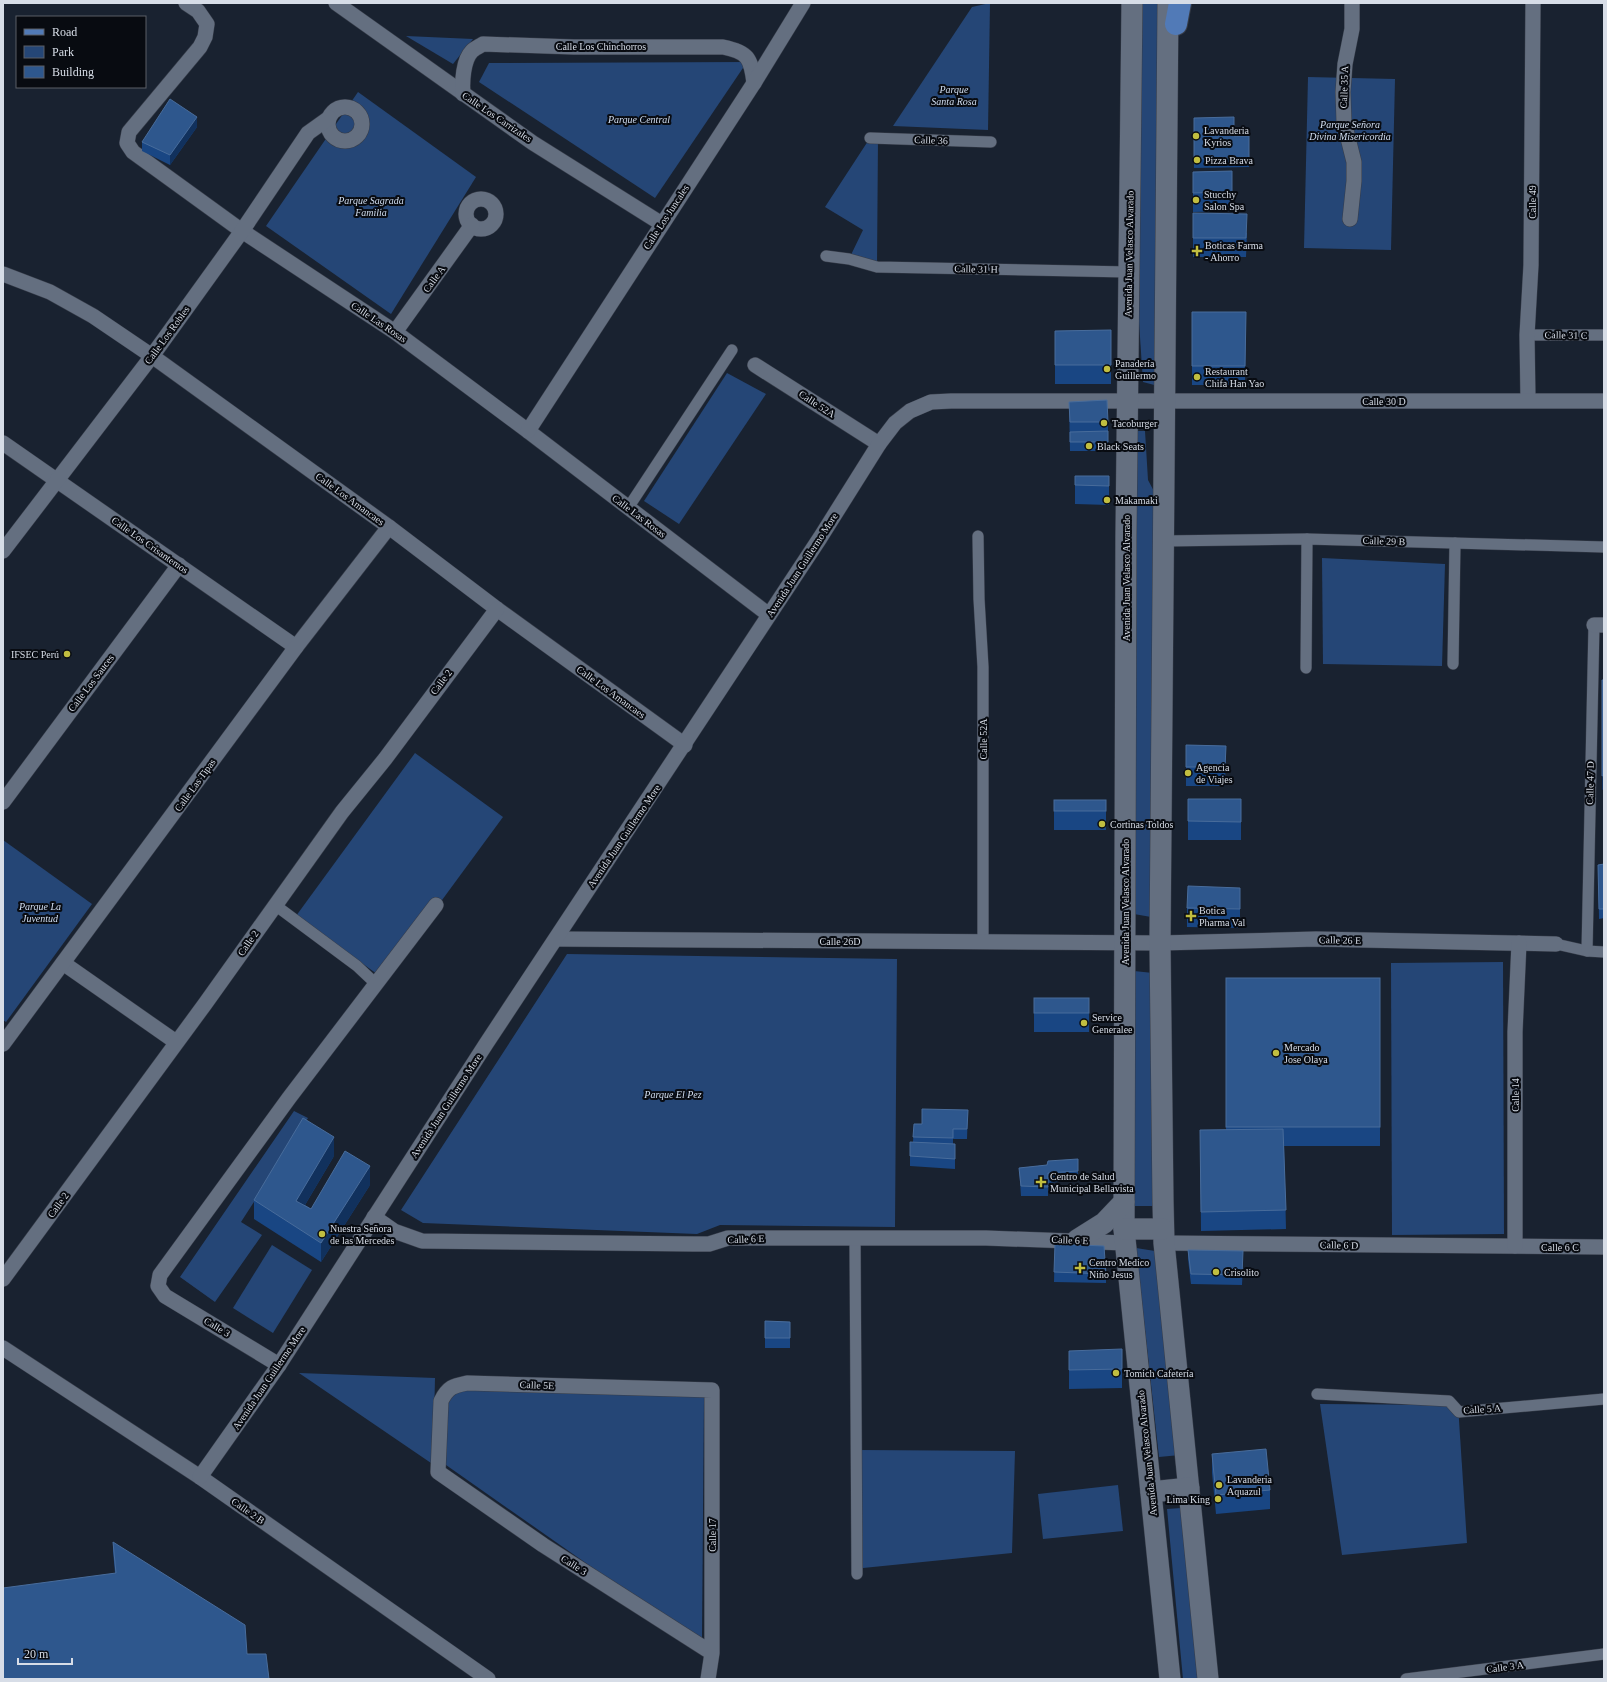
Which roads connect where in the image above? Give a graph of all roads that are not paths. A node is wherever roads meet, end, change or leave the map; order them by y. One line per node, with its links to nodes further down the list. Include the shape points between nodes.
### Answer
1 (186, 3): 17 (street, Calle Las Rosas, via 198,11 207,24 205,37 200,47 129,132 127,143 133,152)
2 (336, 3): 10 (street, Calle Los Carrizales)
3 (803, 3): 9 (street, Calle Los Juncales)
4 (1122, 3): 8 (main road)
5 (1168, 3): 30 (main road)
6 (1352, 3): 14 (street, Calle 35 A, via 1352,29 1343,92 1344,122 1354,162)
7 (1533, 3): 22 (street, Calle 49, via 1531,265)
8 (1132, 12): 19 (main road, Avenida Juan Velasco Alvarado)
9 (754, 82): 10 (street, Calle Los Chinchorros, via 752,67 747,57 738,50 723,47 483,44 472,51 465,66); 15 (street, Calle Los Juncales)
10 (463, 94): 15 (street, Calle Los Carrizales, via 533,143)
11 (329, 118): 17 (street, Calle Los Robles, via 308,133)
12 (870, 138): 13 (street, Calle 36)
13 (991, 142)
14 (1350, 219)
15 (662, 224): 31 (street, Calle Los Juncales)
16 (472, 225): 21 (street, Calle A)
17 (242, 230): 21 (street, Calle Las Rosas); 25 (street, Calle Los Robles)
18 (826, 256): 19 (street, Calle 31 H, via 877,267)
19 (1128, 272): 29 (main road, Avenida Juan Velasco Alvarado)
20 (3, 274): 25 (street, Calle Los Amancaes, via 50,292 93,316)
21 (395, 332): 31 (street, Calle Las Rosas)
22 (1527, 334): 23 (street, Calle 31 C); 27 (street, Calle 49)
23 (1604, 335)
24 (732, 350): 35 (street)
25 (152, 356): 34 (street, Calle Los Robles); 36 (street, Calle Los Amancaes)
26 (755, 365): 33 (street, Calle 52A)
27 (1528, 400): 28 (street, Calle 30 D); 30 (street, Calle 30 D)
28 (1604, 401)
29 (1128, 402): 30 (street, Avenida Juan Guillermo More); 33 (street, Avenida Juan Guillermo More, via 931,402 910,411 895,423); 56 (main road, Avenida Juan Velasco Alvarado)
30 (1164, 402): 39 (main road)
31 (528, 431): 35 (street, Calle Las Rosas)
32 (3, 443): 34 (street, Calle Los Crisantemos)
33 (879, 444): 45 (street, Avenida Juan Guillermo More)
34 (58, 481): 42 (street, Calle Los Robles); 43 (street, Calle Los Crisantemos)
35 (628, 508): 45 (street, Calle Las Rosas)
36 (389, 527): 44 (street, Calle Los Amancaes); 47 (street, Calle Las Tipas)
37 (978, 536): 55 (street, Calle 52A, via 983,667)
38 (1307, 539): 39 (street, Calle 29 B); 40 (street, Calle 29 B); 49 (street)
39 (1164, 541): 57 (main road)
40 (1455, 543): 41 (street, Calle 29 B); 48 (street)
41 (1604, 547)
42 (3, 551)
43 (179, 565): 47 (street, Calle Los Crisantemos); 51 (street, Calle Los Sauces)
44 (497, 609): 50 (street, Calle Los Amancaes); 52 (street, Calle 2, via 385,759 342,812)
45 (769, 615): 50 (street, Avenida Juan Guillermo More)
46 (1599, 625): 60 (street, Calle 47 D)
47 (296, 647): 62 (street, Calle Las Tipas)
48 (1453, 664)
49 (1306, 668)
50 (685, 745): 54 (street, Avenida Juan Guillermo More)
51 (3, 802)
52 (275, 905): 63 (street, via 358,966); 64 (street, Calle 2)
53 (436, 905): 63 (street)
54 (556, 939): 55 (street, Calle 26D); 67 (street, Avenida Juan Guillermo More)
55 (983, 942): 56 (street, Calle 26D)
56 (1125, 943): 57 (street, Calle 26 E); 66 (main road, Avenida Juan Velasco Alvarado)
57 (1160, 943): 58 (street, Calle 26 E, via 1316,939); 69 (main road)
58 (1519, 943): 59 (street, Calle 26 E); 72 (street, Calle 14, via 1515,1032)
59 (1556, 944): 60 (street)
60 (1587, 951): 61 (street)
61 (1604, 952)
62 (63, 964): 64 (street); 65 (street, Calle Las Tipas)
63 (375, 983): 76 (street, Calle 3, via 160,1275 158,1286 165,1296)
64 (176, 1042): 74 (street, Calle 2)
65 (3, 1044)
66 (1124, 1202): 68 (main road, Avenida Juan Velasco Alvarado); 71 (main road, via 1104,1223)
67 (374, 1217): 70 (street, Calle 6 E, via 394,1231 422,1241 709,1244 728,1238); 76 (street, Avenida Juan Guillermo More)
68 (1124, 1236): 69 (main road); 71 (street, Calle 6 E); 83 (main road, Avenida Juan Velasco Alvarado)
69 (1163, 1236): 72 (street, Calle 6 D); 82 (main road)
70 (855, 1238): 71 (street, Calle 6 E); 84 (street)
71 (1077, 1240)
72 (1515, 1246): 73 (street, Calle 6 C)
73 (1604, 1247)
74 (3, 1279)
75 (3, 1348): 81 (street, Calle 2 B)
76 (279, 1365): 81 (street, Avenida Juan Guillermo More)
77 (712, 1390): 80 (street, Calle 5E, via 467,1383 455,1386 446,1391 441,1401); 85 (street, Calle 17)
78 (1317, 1394): 79 (street, Calle 5 A, via 1449,1401 1459,1412)
79 (1604, 1399)
80 (438, 1472): 85 (street, Calle 3, via 543,1545)
81 (200, 1477): 87 (street, Calle 2 B)
82 (1189, 1488): 83 (main road); 90 (main road)
83 (1152, 1492): 89 (main road, Avenida Juan Velasco Alvarado)
84 (857, 1574)
85 (712, 1653): 88 (street, Calle 17)
86 (1604, 1654): 91 (street, Calle 3 A)
87 (488, 1679)
88 (708, 1679)
89 (1170, 1679)
90 (1208, 1679)
91 (1406, 1679)

